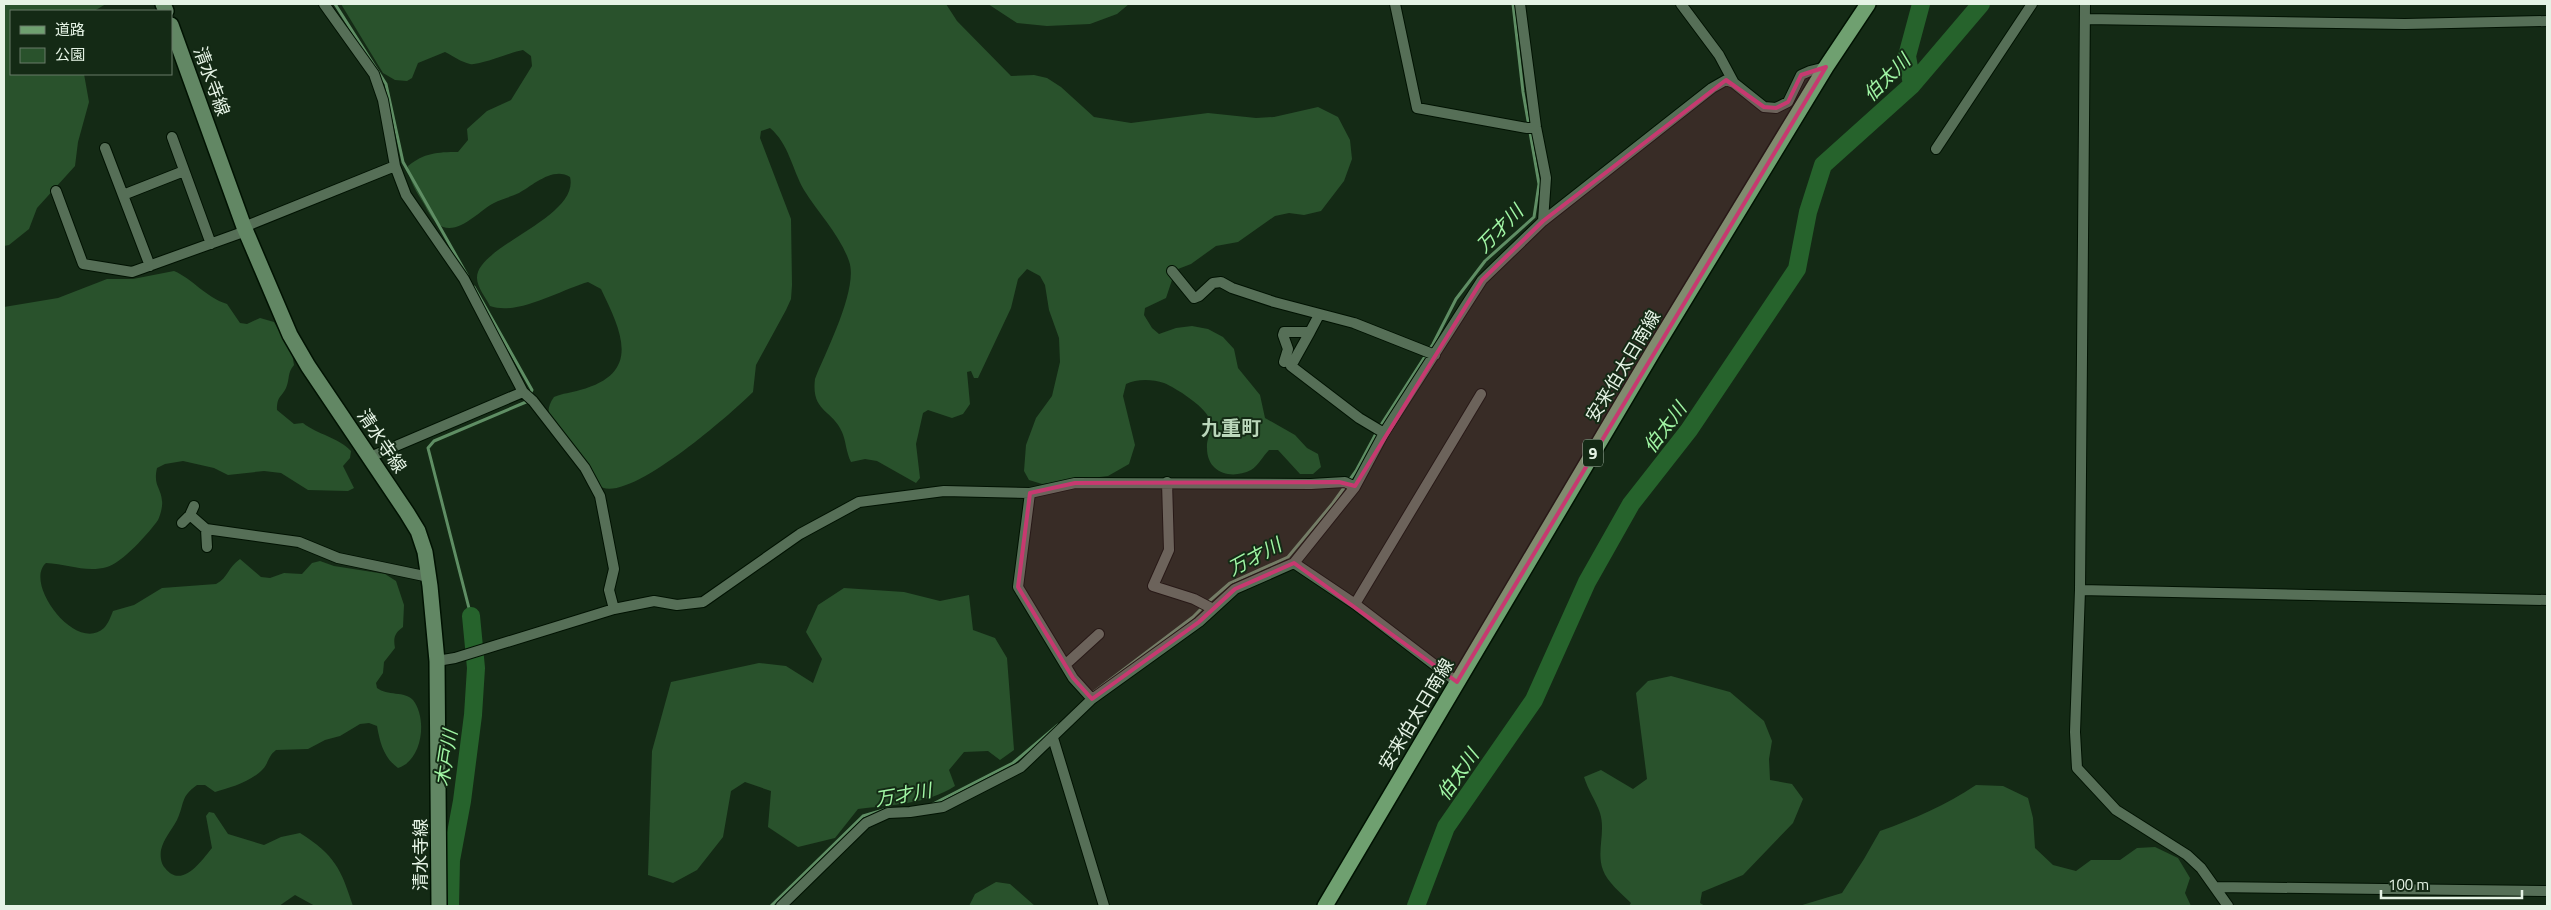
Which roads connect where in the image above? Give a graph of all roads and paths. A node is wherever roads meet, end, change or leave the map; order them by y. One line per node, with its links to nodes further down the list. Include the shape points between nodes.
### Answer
1 (324, 4): 17 (street, via 374,74 383,100)
2 (1395, 4): 13 (street, via 1417,108)
3 (1681, 4): 12 (street, via 1719,55)
4 (1868, 4): 11 (main road, 安来伯太日南線 / 9)
5 (2032, 4): 16 (street)
6 (2085, 4): 8 (street)
7 (1521, 5): 13 (street)
8 (2086, 19): 9 (street, via 2404,24); 42 (street)
9 (2547, 21)
10 (172, 28): 22 (main road, 清水寺線)
11 (1826, 68): 12 (street, via 1801,75 1788,102 1776,108 1764,107); 50 (main road, 安来伯太日南線 / 9)
12 (1734, 82): 21 (street, via 1726,80 1712,88)
13 (1531, 127): 21 (street, via 1546,178)
14 (172, 137): 18 (street)
15 (105, 148): 20 (street)
16 (1936, 149)
17 (395, 166): 22 (street); 30 (street, via 406,195 464,279)
18 (184, 171): 20 (street); 23 (street)
19 (56, 192): 24 (street, via 83,264 132,272)
20 (123, 195): 24 (street)
21 (1543, 221): 28 (street, via 1482,280)
22 (245, 229): 23 (street); 33 (main road, 清水寺線, via 290,335)
23 (211, 244): 24 (street)
24 (150, 266)
25 (1172, 271): 26 (street, via 1194,298 1221,282)
26 (1319, 315): 27 (street); 28 (street, via 1354,324)
27 (1310, 332): 29 (street, via 1284,332 1288,349); 32 (street, via 1291,366)
28 (1430, 353): 32 (street)
29 (1284, 362)
30 (523, 392): 33 (street); 46 (street, via 585,468 600,496 614,569 609,590)
31 (1481, 394): 44 (street)
32 (1379, 430): 35 (street)
33 (370, 457): 41 (main road, 清水寺線, via 418,531)
34 (1167, 482): 35 (street); 36 (street, via 1075,483); 45 (street, via 1169,550 1153,586)
35 (1350, 484): 40 (street)
36 (1030, 493): 46 (street, via 944,491 859,502 800,534 703,602 677,605 654,601); 49 (street, via 1018,587)
37 (182, 523): 38 (street, via 192,510)
38 (206, 529): 39 (street); 41 (street, via 299,542 338,558)
39 (207, 547)
40 (1294, 563): 44 (street); 45 (street, via 1235,589)
41 (429, 577): 48 (main road, 清水寺線)
42 (2080, 590): 43 (street); 53 (street, via 2076,768 2116,810 2187,855)
43 (2547, 600)
44 (1356, 604): 50 (street)
45 (1207, 606): 51 (street, via 1199,622)
46 (614, 609): 48 (street)
47 (1098, 634): 49 (street)
48 (437, 661): 55 (main road, 清水寺線)
49 (1066, 665): 51 (street)
50 (1457, 682): 58 (main road, 安来伯太日南線 / 9)
51 (1092, 699): 52 (street)
52 (1053, 738): 56 (street, via 1021,767 943,807 888,813 866,823); 57 (street)
53 (2215, 887): 54 (street); 59 (street)
54 (2547, 891)
55 (439, 906)
56 (781, 906)
57 (1104, 906)
58 (1325, 906)
59 (2228, 906)

